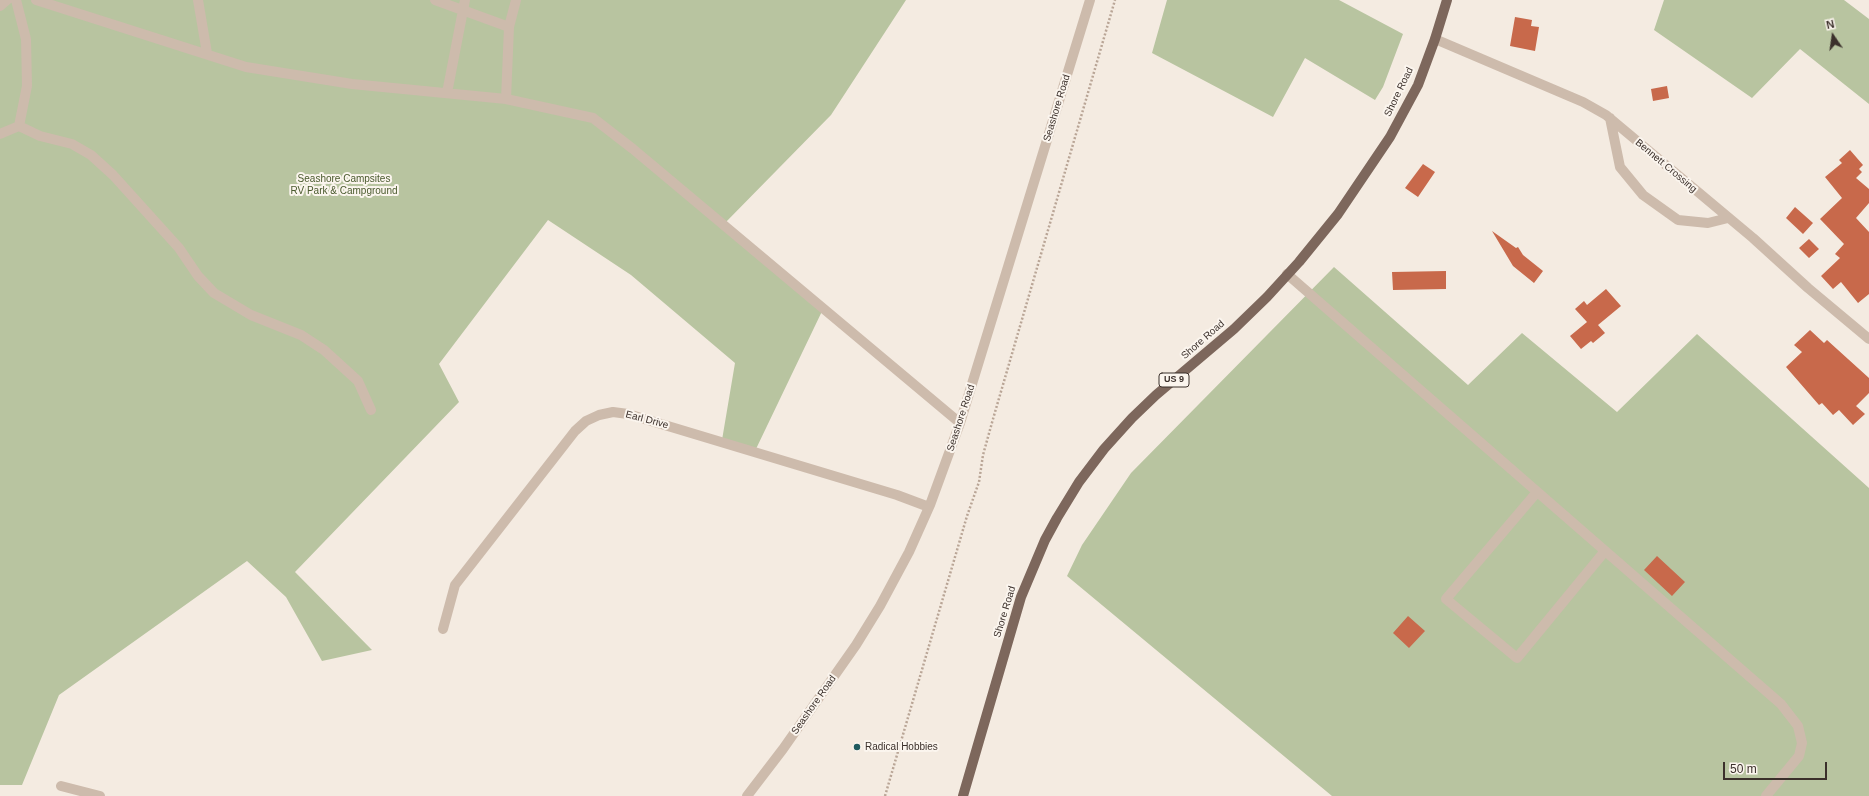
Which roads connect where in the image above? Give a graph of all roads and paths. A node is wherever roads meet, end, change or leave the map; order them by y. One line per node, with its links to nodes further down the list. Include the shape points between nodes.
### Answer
1 (7, 0): 11 (street)
2 (16, 0): 18 (street, via 26,39 27,86)
3 (36, 0): 14 (street)
4 (198, 0): 14 (street)
5 (435, 0): 10 (street)
6 (516, 0): 12 (street)
7 (1090, 0): 24 (street, Seashore Road)
8 (1115, 0): 32 (path, via 993,419 979,482)
9 (1447, 0): 13 (main road, Shore Road / US 9)
10 (464, 5): 12 (street); 15 (street)
11 (0, 6)
12 (509, 27): 16 (street)
13 (1435, 39): 17 (street, Bennett Crossing, via 1583,102); 21 (main road, Shore Road / US 9, via 1418,85 1390,137 1338,214)
14 (208, 53): 15 (street, via 246,67 352,84)
15 (447, 93): 16 (street)
16 (506, 99): 24 (street, via 593,118 634,149)
17 (1610, 118): 20 (street, Bennett Crossing); 20 (street, via 1620,167 1643,195 1678,220 1708,223)
18 (18, 126): 19 (street); 23 (street, via 40,136 72,144 91,155 114,175 179,248 198,276 214,293 251,315 301,335 324,350 358,381)
19 (0, 134)
20 (1728, 218): 22 (street, Bennett Crossing)
21 (1288, 274): 25 (street); 33 (main road, Shore Road / US 9, via 1234,329 1132,418 1096,460 1057,518 1042,546 1021,597)
22 (1869, 339)
23 (370, 410)
24 (960, 423): 26 (street, Seashore Road)
25 (1537, 492): 27 (street); 27 (street, via 1446,599 1517,658)
26 (929, 507): 28 (street, Earl Drive, via 897,495 628,414 613,412 599,415 586,421 575,431 455,585); 31 (street, Seashore Road, via 909,552 860,638)
27 (1605, 551): 34 (street, via 1781,704 1798,726 1802,743 1800,756)
28 (443, 629)
29 (61, 786): 30 (street)
30 (100, 796)
31 (747, 796)
32 (885, 796)
33 (963, 796)
34 (1766, 796)

